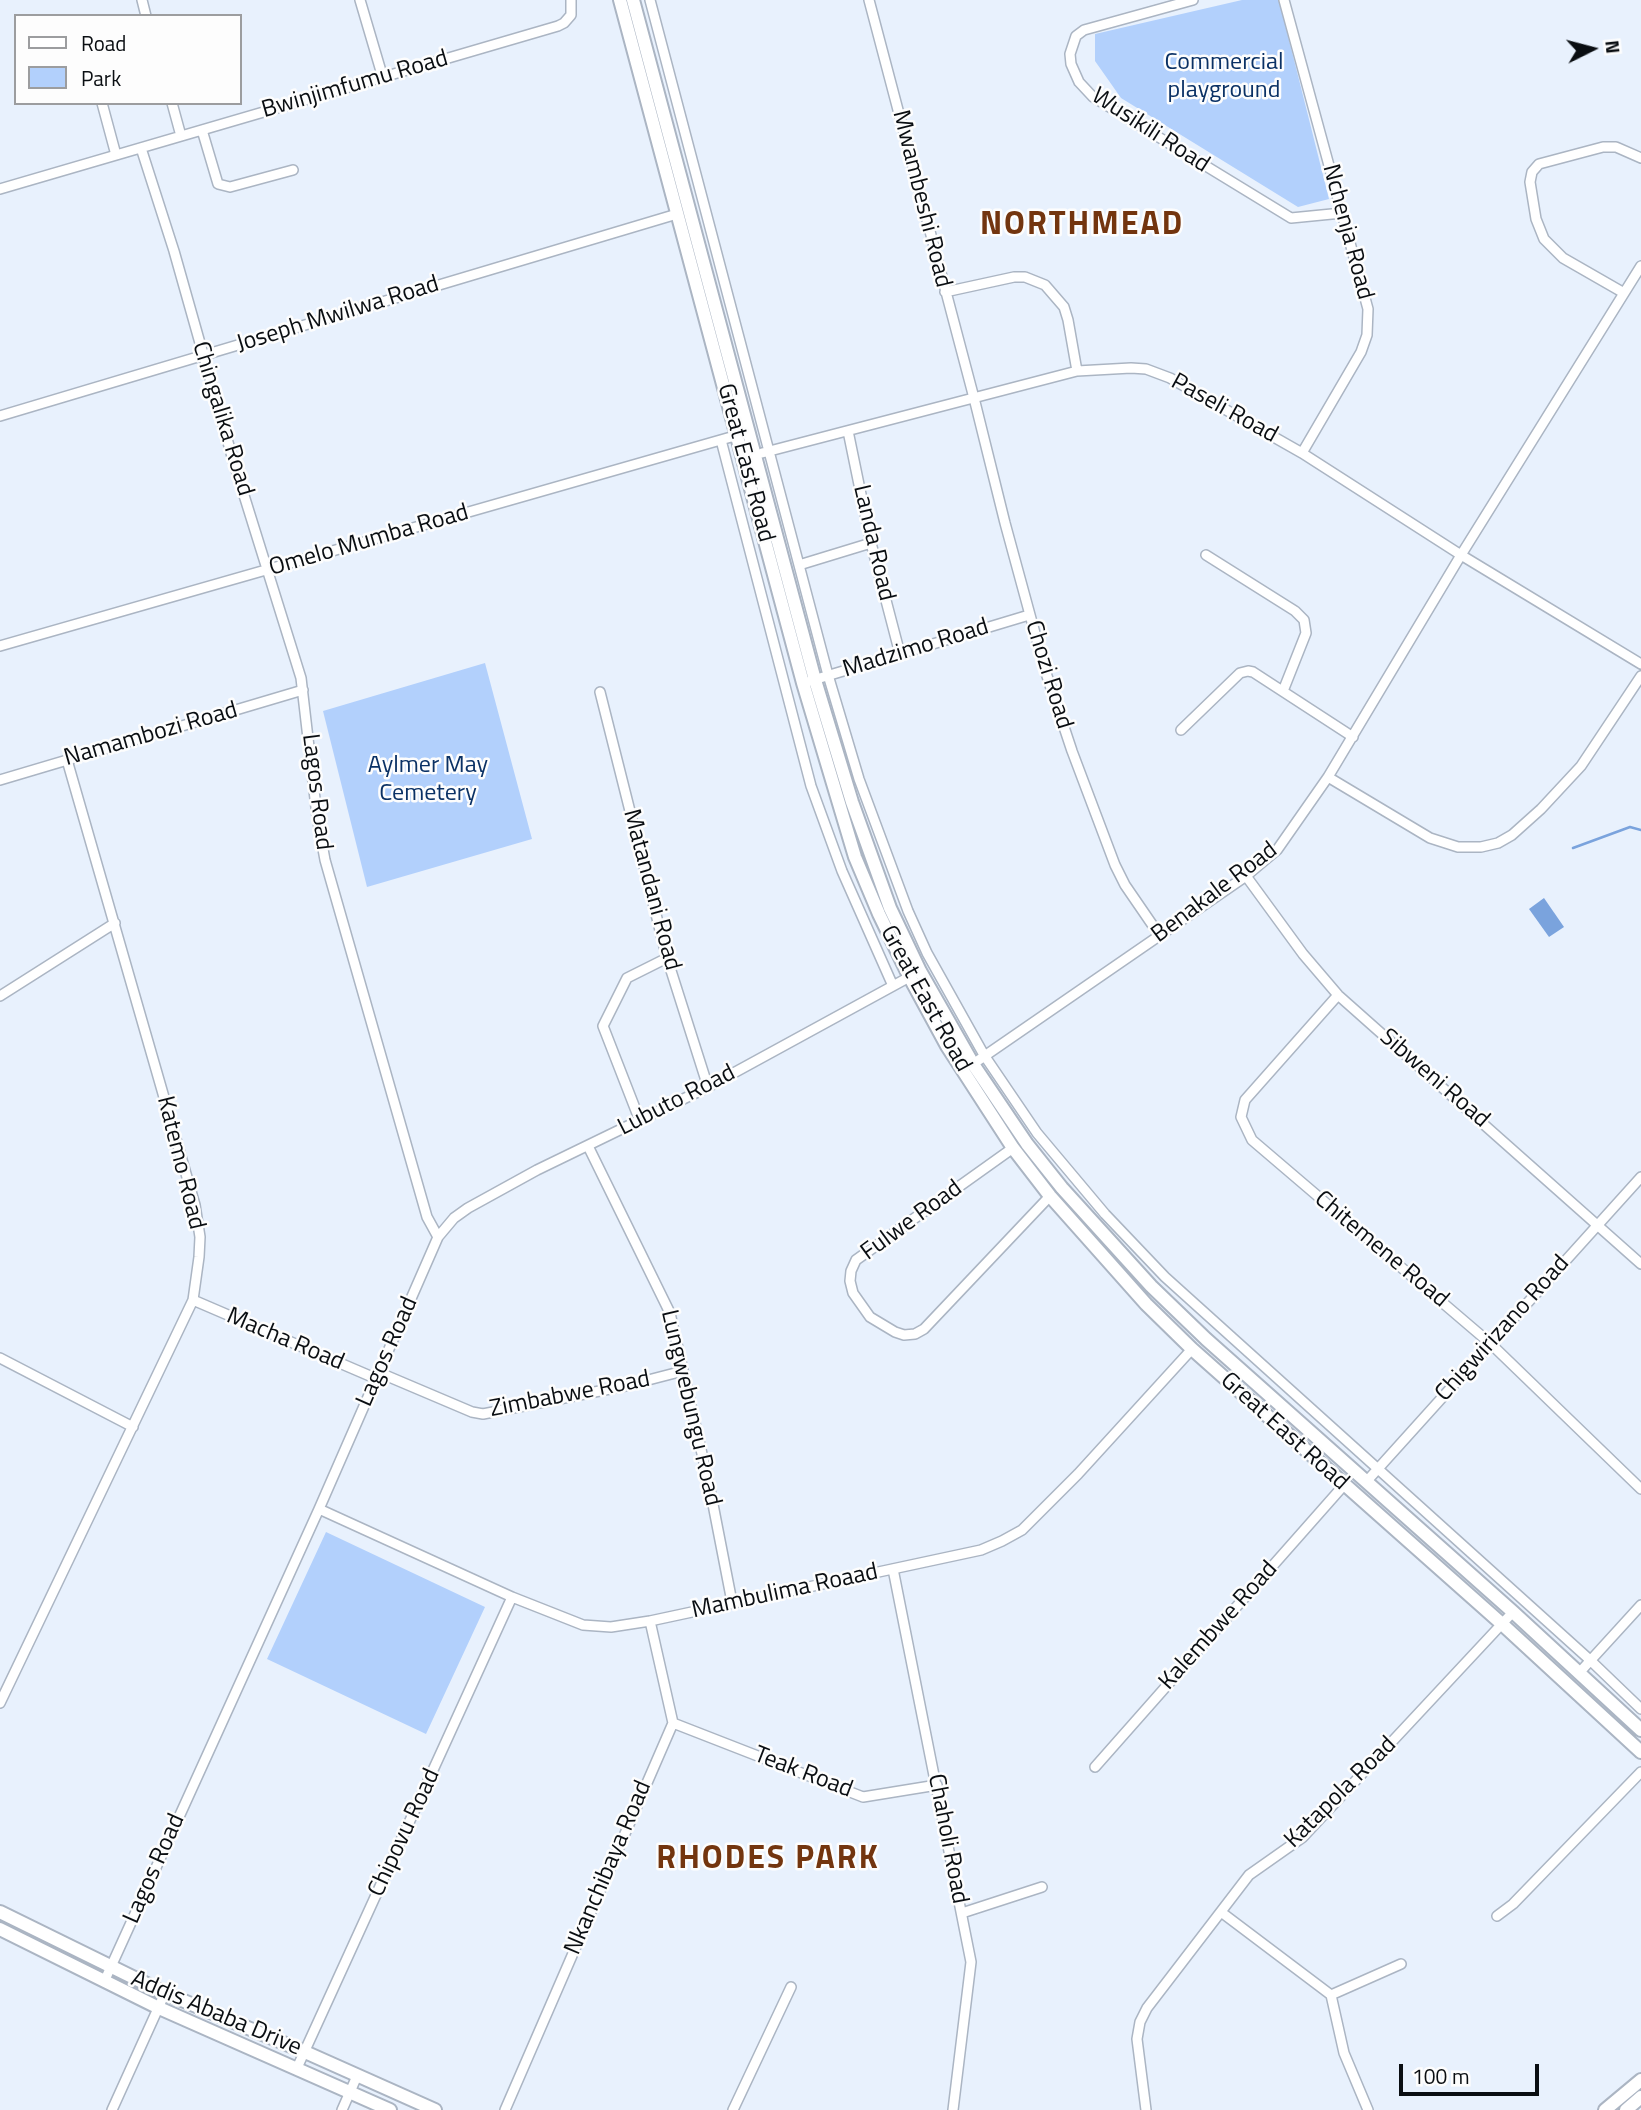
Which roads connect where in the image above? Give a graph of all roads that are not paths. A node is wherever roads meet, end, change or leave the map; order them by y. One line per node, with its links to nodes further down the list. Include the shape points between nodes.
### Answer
1 (360, 0): 9 (street)
2 (571, 0): 9 (street, Bwinjimfumu Road, via 571,15 558,26)
3 (620, 0): 20 (main road, Great East Road)
4 (633, 0): 33 (main road, Great East Road)
5 (650, 0): 31 (street)
6 (869, 0): 22 (street, Mwambeshi Road)
7 (1193, 0): 19 (street, Wusikili Road, via 1084,30 1076,36 1070,54 1079,82 1101,102 1292,218)
8 (1284, 0): 19 (street, Nchenja Road)
9 (383, 78): 12 (street, Bwinjimfumu Road)
10 (103, 105): 15 (street)
11 (173, 105): 13 (street)
12 (202, 130): 13 (street, Bwinjimfumu Road); 17 (street, via 218,184 224,187)
13 (181, 136): 14 (street, Bwinjimfumu Road)
14 (141, 148): 15 (street, Bwinjimfumu Road); 24 (street, Chingalika Road)
15 (116, 155): 18 (street, Bwinjimfumu Road)
16 (1641, 158): 23 (street, via 1603,146 1539,164 1530,181 1544,239 1563,258)
17 (293, 170)
18 (0, 189)
19 (1342, 213): 32 (street, Nchenja Road, via 1367,301 1367,335)
20 (677, 214): 24 (street, Joseph Mwilwa Road); 29 (main road, Great East Road)
21 (1641, 266): 23 (street, Benakale Road)
22 (945, 292): 25 (street, via 1014,277 1045,285 1068,320); 26 (street, Mwambeshi Road)
23 (1624, 293): 38 (street, Benakale Road)
24 (203, 355): 27 (street, Joseph Mwilwa Road); 40 (street, Chingalika Road)
25 (1077, 371): 26 (street, Paseli Road); 32 (street, Paseli Road, via 1131,368 1159,373)
26 (974, 398): 28 (street, Paseli Road); 41 (street, Chozi Road)
27 (0, 416)
28 (848, 431): 31 (street, Paseli Road); 35 (street, Landa Road)
29 (738, 435): 30 (street, Omelo Mumba Road); 47 (main road, Great East Road)
30 (721, 440): 40 (street, Omelo Mumba Road); 61 (street, via 811,786 842,871)
31 (768, 452): 33 (street, Paseli Road); 34 (street)
32 (1302, 453): 38 (street, Paseli Road)
33 (755, 454): 36 (main road, Great East Road)
34 (792, 542): 36 (street); 39 (street)
35 (871, 543): 39 (street); 43 (street, Landa Road)
36 (779, 546): 47 (main road, Great East Road)
37 (1206, 555): 49 (street, via 1304,620 1306,633)
38 (1461, 555): 44 (street, Paseli Road); 52 (street, Benakale Road)
39 (799, 565): 45 (street)
40 (269, 569): 42 (street, Omelo Mumba Road); 48 (street, Chingalika Road)
41 (1029, 615): 43 (street, Madzimo Road); 58 (street, Chozi Road, via 1105,842 1119,875)
42 (0, 646)
43 (900, 654): 45 (street, Madzimo Road)
44 (1641, 664)
45 (828, 675): 47 (street, Madzimo Road); 64 (street, via 859,779 908,911)
46 (1641, 676): 54 (street, via 1581,766 1541,809 1498,843 1458,847 1430,838)
47 (809, 681): 60 (main road, Great East Road, via 855,857)
48 (303, 690): 53 (street, Namambozi Road); 73 (street, Lagos Road, via 325,860 427,1217)
49 (1283, 691): 51 (street, via 1253,672 1240,673); 52 (street)
50 (600, 692): 59 (street, Matandani Road)
51 (1181, 730)
52 (1353, 737): 54 (street, Benakale Road)
53 (67, 760): 55 (street, Namambozi Road); 57 (street, Katemo Road)
54 (1328, 777): 56 (street, Benakale Road, via 1278,850)
55 (0, 780)
56 (1246, 876): 58 (street, Benakale Road); 62 (street, Sibweni Road)
57 (114, 923): 63 (street); 75 (street, Katemo Road, via 199,1220)
58 (1160, 936): 64 (street, Benakale Road)
59 (667, 958): 66 (street, Matandani Road); 67 (street, via 627,978 603,1026)
60 (915, 974): 61 (street, Lubuto Road); 65 (main road, Great East Road); 69 (main road, Great East Road, via 947,1046)
61 (893, 986): 66 (street, Lubuto Road)
62 (1338, 995): 72 (street, Sibweni Road); 76 (street, Chitemene Road, via 1245,1100 1241,1117 1252,1140)
63 (0, 996)
64 (984, 1055): 65 (street, Benakale Road); 82 (street, via 1037,1133 1105,1214 1165,1277)
65 (973, 1064): 83 (main road, Great East Road, via 1062,1188 1152,1286)
66 (708, 1087): 67 (street, Lubuto Road)
67 (640, 1121): 68 (street, Lubuto Road)
68 (588, 1146): 73 (street, Lubuto Road, via 468,1208); 79 (street, Lungwebungu Road, via 666,1301)
69 (1013, 1148): 71 (main road, Great East Road); 71 (street, Fulwe Road, via 856,1259 850,1281 870,1317 904,1335 924,1329)
70 (1641, 1177): 72 (street, Chigwirizano Road)
71 (1050, 1196): 77 (main road, Great East Road)
72 (1597, 1224): 74 (street, Sibweni Road); 76 (street, Chigwirizano Road)
73 (438, 1237): 80 (street, Lagos Road)
74 (1641, 1264)
75 (193, 1300): 80 (street, Macha Road); 81 (street, Katemo Road)
76 (1491, 1344): 82 (street, Chigwirizano Road); 85 (street, Chitemene Road)
77 (1192, 1349): 84 (main road, Great East Road); 87 (street, Mambulima Roaad, via 1022,1530 981,1550)
78 (0, 1358): 81 (street)
79 (683, 1371): 80 (street, Zimbabwe Road, via 483,1414); 89 (street, Lungwebungu Road)
80 (378, 1376): 86 (street, Lagos Road)
81 (133, 1427): 96 (street, Katemo Road)
82 (1377, 1470): 83 (street, Chigwirizano Road); 94 (street)
83 (1366, 1482): 91 (main road, Great East Road)
84 (1344, 1485): 93 (main road, Great East Road); 101 (street, Kalembwe Road)
85 (1641, 1489)
86 (319, 1510): 88 (street, Mambulima Roaad); 111 (street, Lagos Road)
87 (893, 1569): 89 (street, Mambulima Roaad); 103 (street, Chaholi Road)
88 (512, 1597): 92 (street, Mambulima Roaad, via 594,1626); 117 (street, Chipovu Road)
89 (732, 1602): 92 (street, Mambulima Roaad)
90 (1641, 1605): 94 (street)
91 (1513, 1612): 93 (street, Katapola Road); 95 (main road, Great East Road)
92 (650, 1621): 98 (street)
93 (1502, 1624): 100 (main road, Great East Road); 106 (street, Katapola Road, via 1304,1837 1248,1875)
94 (1590, 1660): 95 (street); 97 (street)
95 (1579, 1673): 99 (main road, Great East Road)
96 (0, 1703)
97 (1641, 1709)
98 (673, 1723): 103 (street, Teak Road, via 863,1797); 128 (street, Nkanchibaya Road)
99 (1641, 1730)
100 (1641, 1752)
101 (1095, 1767)
102 (1641, 1772): 108 (street)
103 (937, 1785): 107 (street, Chaholi Road)
104 (1042, 1887): 107 (street)
105 (0, 1912): 111 (main road, Addis Ababa Drive)
106 (1222, 1912): 115 (street); 131 (street, Katapola Road, via 1140,2022 1137,2039)
107 (962, 1913): 130 (street, Chaholi Road, via 971,1962)
108 (1497, 1916)
109 (0, 1929): 112 (main road, Addis Ababa Drive)
110 (1401, 1964): 115 (street)
111 (110, 1968): 112 (street, Lagos Road); 114 (main road, Addis Ababa Drive)
112 (104, 1982): 116 (main road, Addis Ababa Drive)
113 (791, 1987): 129 (street)
114 (165, 1993): 116 (street); 117 (main road, Addis Ababa Drive)
115 (1331, 1995): 132 (street, via 1344,2053)
116 (159, 2008): 118 (main road, Addis Ababa Drive); 124 (street)
117 (305, 2052): 118 (street, Chipovu Road); 119 (main road, Addis Ababa Drive)
118 (297, 2068): 121 (main road, Addis Ababa Drive)
119 (357, 2076): 121 (street); 127 (main road, Addis Ababa Drive)
120 (1641, 2080): 123 (main road)
121 (350, 2092): 125 (street); 126 (main road, Addis Ababa Drive)
122 (1641, 2097): 123 (main road)
123 (1617, 2108)
124 (111, 2110)
125 (342, 2110)
126 (390, 2110)
127 (435, 2110)
128 (505, 2110)
129 (733, 2110)
130 (953, 2110)
131 (1146, 2110)
132 (1368, 2110)

